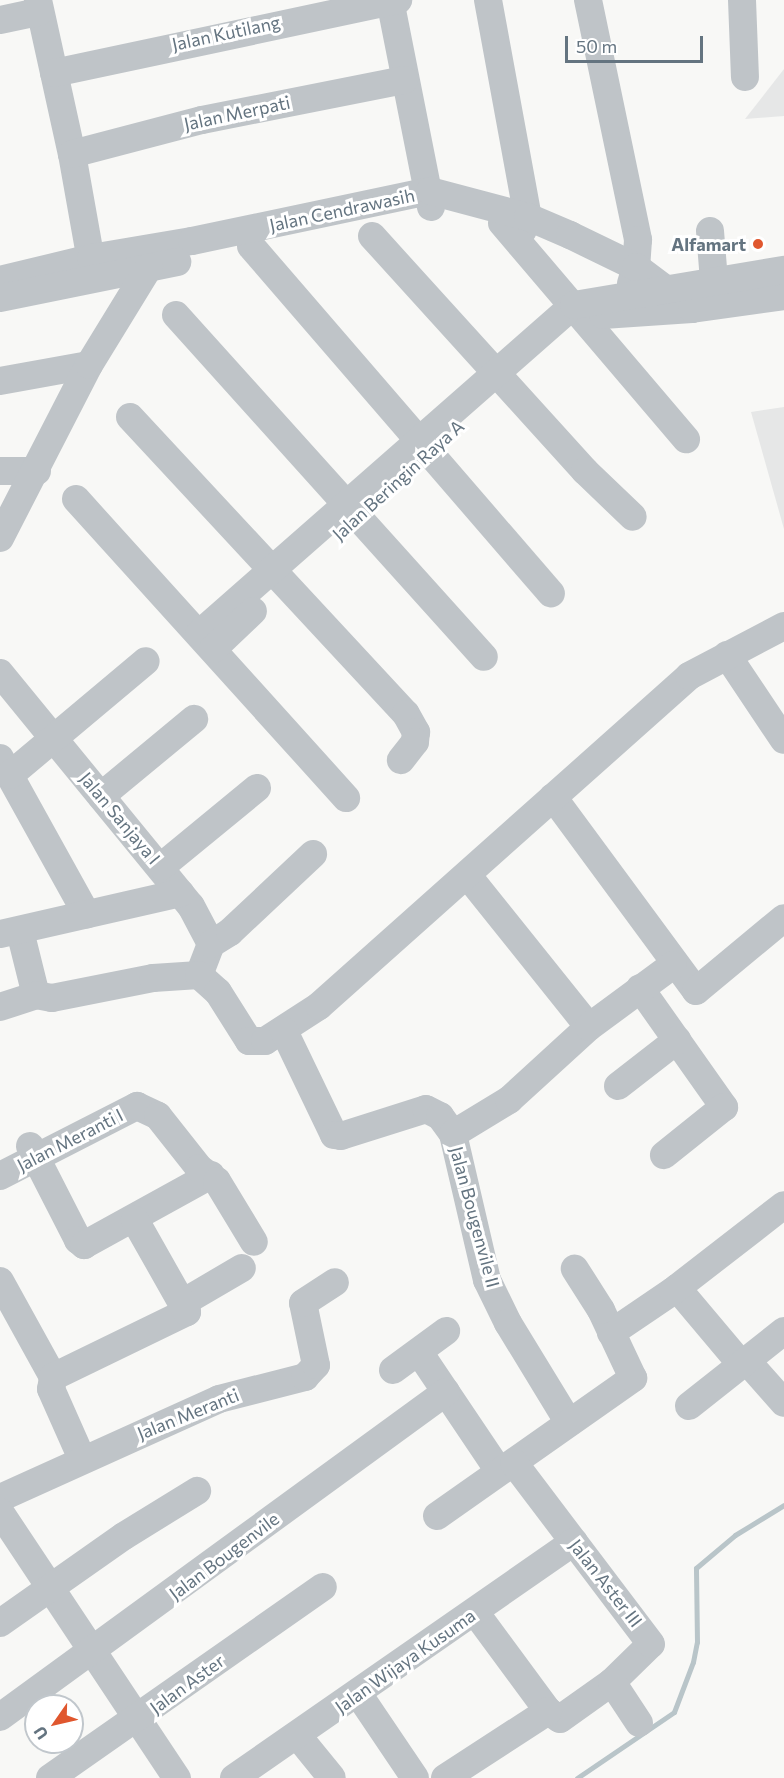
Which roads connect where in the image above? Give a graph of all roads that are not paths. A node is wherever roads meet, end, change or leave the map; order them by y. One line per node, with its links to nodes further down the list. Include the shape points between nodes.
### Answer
1 (488, 0): 12 (street)
2 (588, 0): 21 (street)
3 (742, 0): 8 (street)
4 (393, 1): 7 (street, Jalan Kutilang); 9 (street)
5 (39, 6): 6 (street); 7 (street)
6 (0, 20)
7 (54, 73): 10 (street)
8 (745, 77)
9 (404, 80): 10 (street, Jalan Merpati, via 202,120); 11 (street)
10 (72, 154): 17 (street)
11 (430, 199): 12 (street, Jalan Cendrawasih); 15 (street, Jalan Cendrawasih, via 318,235); 16 (street, Jalan Cendrawasih)
12 (518, 223): 21 (street, Jalan Cendrawasih); 24 (street)
13 (710, 231): 20 (street)
14 (372, 236): 27 (street)
15 (251, 246): 16 (street, Jalan Cendrawasih); 31 (street)
16 (153, 260): 17 (street, Jalan Cendrawasih); 26 (street)
17 (92, 268): 19 (street, Jalan Cendrawasih); 23 (street, Jalan Cendrawasih)
18 (784, 270): 20 (street)
19 (0, 280)
20 (714, 280): 21 (street)
21 (652, 292): 22 (street); 24 (street); 24 (street)
22 (784, 296)
23 (0, 298)
24 (580, 311): 27 (street); 30 (street)
25 (176, 315): 35 (street)
26 (89, 365): 28 (street); 33 (street)
27 (502, 378): 31 (street); 36 (street, via 585,471)
28 (0, 381)
29 (130, 417): 38 (street)
30 (686, 439)
31 (426, 444): 35 (street); 39 (street)
32 (0, 471): 33 (street)
33 (37, 471): 37 (street)
34 (76, 499): 41 (street)
35 (351, 511): 38 (street); 43 (street)
36 (633, 517)
37 (0, 538)
38 (278, 577): 41 (street); 49 (street, via 413,724 415,742)
39 (551, 593)
40 (784, 626): 42 (street)
41 (206, 641): 54 (street)
42 (727, 655): 48 (street); 53 (street, via 689,676)
43 (484, 657)
44 (146, 661): 47 (street)
45 (0, 673): 47 (street, Jalan Sanjaya I)
46 (194, 719): 52 (street)
47 (54, 740): 50 (street); 52 (street, Jalan Sanjaya I)
48 (784, 740)
49 (401, 760)
50 (5, 767): 59 (street)
51 (257, 789): 56 (street)
52 (101, 796): 56 (street, Jalan Sanjaya I)
53 (553, 797): 57 (street); 63 (street)
54 (346, 798)
55 (313, 854): 62 (street, via 230,932)
56 (162, 866): 58 (street, Jalan Sanjaya I)
57 (468, 876): 68 (street); 69 (street, via 319,1006)
58 (180, 893): 59 (street); 62 (street, Jalan Sanjaya I)
59 (87, 915): 61 (street)
60 (784, 918): 63 (street, via 696,992)
61 (10, 932): 66 (street)
62 (211, 944): 64 (street)
63 (673, 965): 65 (street)
64 (200, 975): 66 (street, via 153,978 52,998); 69 (street, via 218,992 249,1041 265,1041)
65 (640, 988): 68 (street); 70 (street)
66 (36, 995): 67 (street)
67 (0, 1006)
68 (589, 1027): 72 (street, via 509,1100)
69 (284, 1031): 72 (street, Jalan Bougenvile II, via 334,1135 426,1109 441,1116)
70 (677, 1040): 71 (street); 74 (street, via 724,1107)
71 (618, 1086)
72 (453, 1134): 96 (street, Jalan Bougenvile II, via 488,1280 508,1323)
73 (32, 1152): 75 (street, Jalan Meranti I, via 137,1106 159,1116 200,1168); 76 (street, Jalan Meranti I); 78 (street, via 84,1245)
74 (664, 1155)
75 (211, 1175): 78 (street); 79 (street, Jalan Meranti I, via 223,1187)
76 (0, 1176)
77 (784, 1205): 84 (street)
78 (135, 1220): 85 (street)
79 (254, 1242)
80 (242, 1268): 85 (street)
81 (575, 1269): 88 (street)
82 (0, 1281): 92 (street)
83 (335, 1282): 97 (street, Jalan Meranti, via 303,1303 316,1365 305,1377 219,1399)
84 (677, 1288): 88 (street); 90 (street)
85 (184, 1302): 92 (street, via 188,1308 183,1315)
86 (784, 1330): 90 (street)
87 (446, 1331): 89 (street)
88 (611, 1333): 96 (street, via 633,1378)
89 (419, 1352): 91 (street); 93 (street, Jalan Aster III)
90 (744, 1362): 94 (street); 95 (street)
91 (393, 1371)
92 (53, 1377): 97 (street, via 51,1389)
93 (446, 1392): 98 (street, Jalan Aster III); 108 (street, Jalan Bougenvile)
94 (784, 1403)
95 (689, 1406)
96 (569, 1424): 98 (street)
97 (82, 1459): 100 (street, Jalan Meranti)
98 (506, 1467): 102 (street); 103 (street, Jalan Aster III)
99 (197, 1491): 104 (street)
100 (0, 1498)
101 (0, 1512): 104 (street)
102 (436, 1516)
103 (574, 1542): 106 (street, Jalan Wijaya Kusuma); 109 (street, Jalan Aster III, via 649,1638 647,1649)
104 (48, 1587): 107 (street); 108 (street)
105 (322, 1587): 113 (street, Jalan Aster)
106 (475, 1612): 110 (street, Jalan Wijaya Kusuma); 111 (street)
107 (0, 1623)
108 (92, 1653): 112 (street, Jalan Bougenvile); 113 (street)
109 (612, 1682): 111 (street, Jalan Aster III, via 566,1717 554,1718); 114 (street)
110 (359, 1695): 115 (street, Jalan Wijaya Kusuma); 120 (street)
111 (548, 1711): 121 (street)
112 (0, 1717)
113 (138, 1719): 116 (street, Jalan Aster); 117 (street)
114 (639, 1723)
115 (297, 1735): 118 (street, Jalan Wijaya Kusuma); 119 (street)
116 (50, 1778)
117 (177, 1778)
118 (234, 1778)
119 (332, 1778)
120 (415, 1778)
121 (445, 1778)

